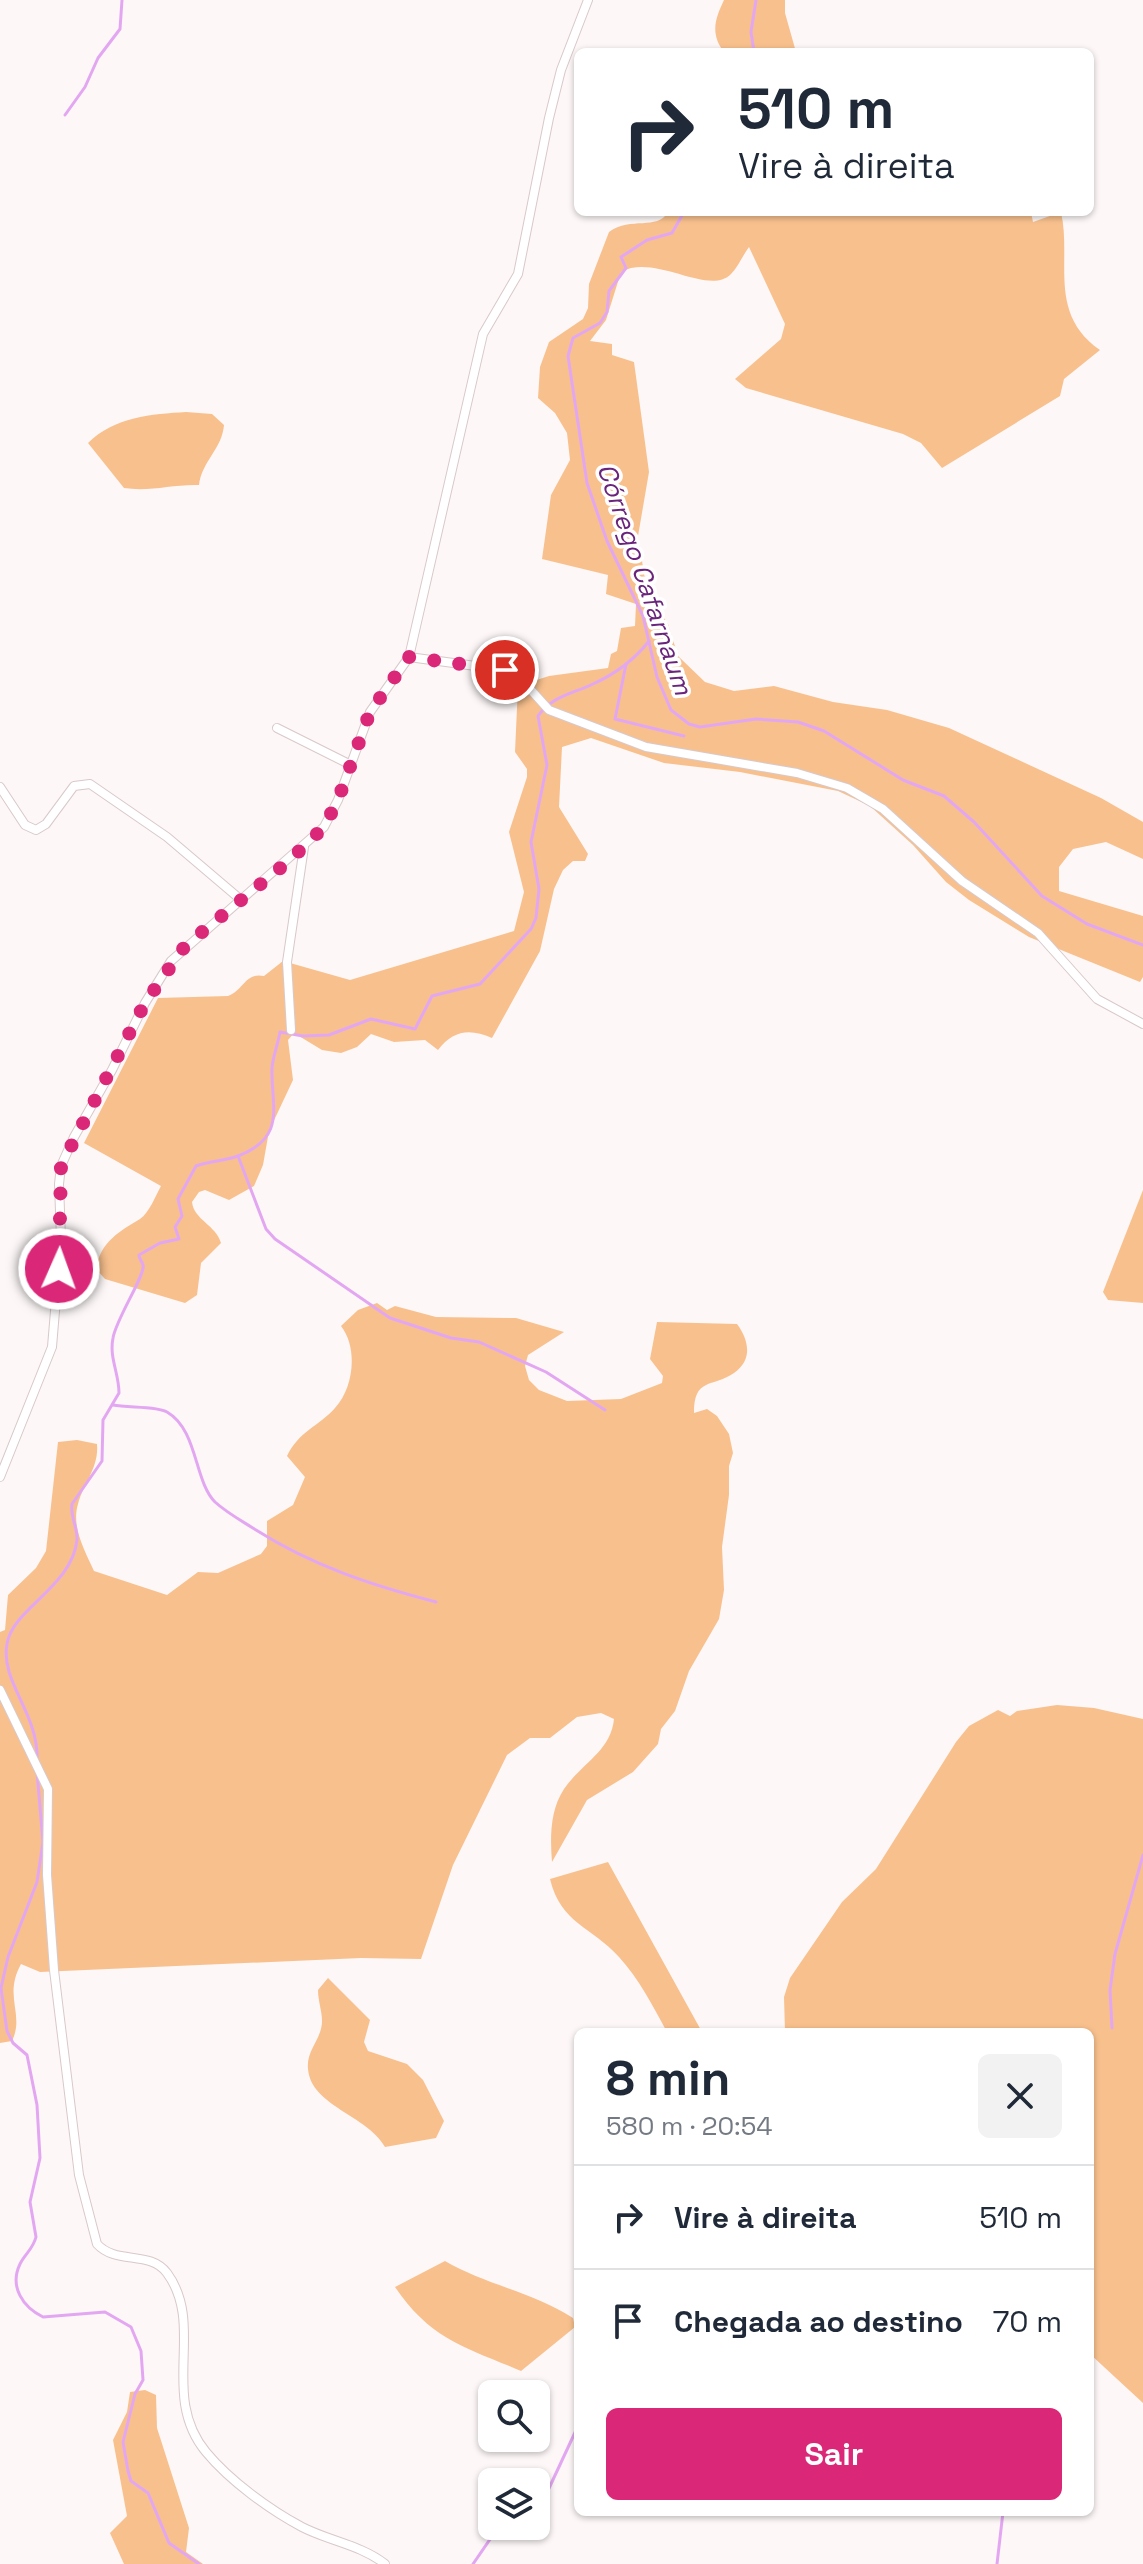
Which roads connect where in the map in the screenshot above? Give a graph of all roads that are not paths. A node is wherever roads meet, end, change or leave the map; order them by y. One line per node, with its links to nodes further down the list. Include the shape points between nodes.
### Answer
1 (588, 0): 2 (street, via 552,106 518,274 483,334)
2 (409, 657): 4 (street, via 378,697); 8 (street, via 505,670 521,679 549,710 646,747 797,773 847,788 883,809 962,881 1038,933 1097,999)
3 (277, 728): 4 (street)
4 (349, 764): 6 (street, via 332,815)
5 (0, 787): 7 (street, via 25,825 36,830 74,786 90,784 167,837)
6 (304, 846): 7 (street); 9 (street, via 287,962)
7 (240, 899): 10 (street, via 171,961 65,1153 52,1347)
8 (1143, 1024)
9 (291, 1030)
10 (0, 1477)
11 (0, 1690): 12 (street, via 48,1789 47,1875 57,2001 79,2175 97,2244 116,2258 157,2264 169,2276 184,2324 181,2396 193,2432 207,2453 301,2526 371,2553)
12 (385, 2564)

